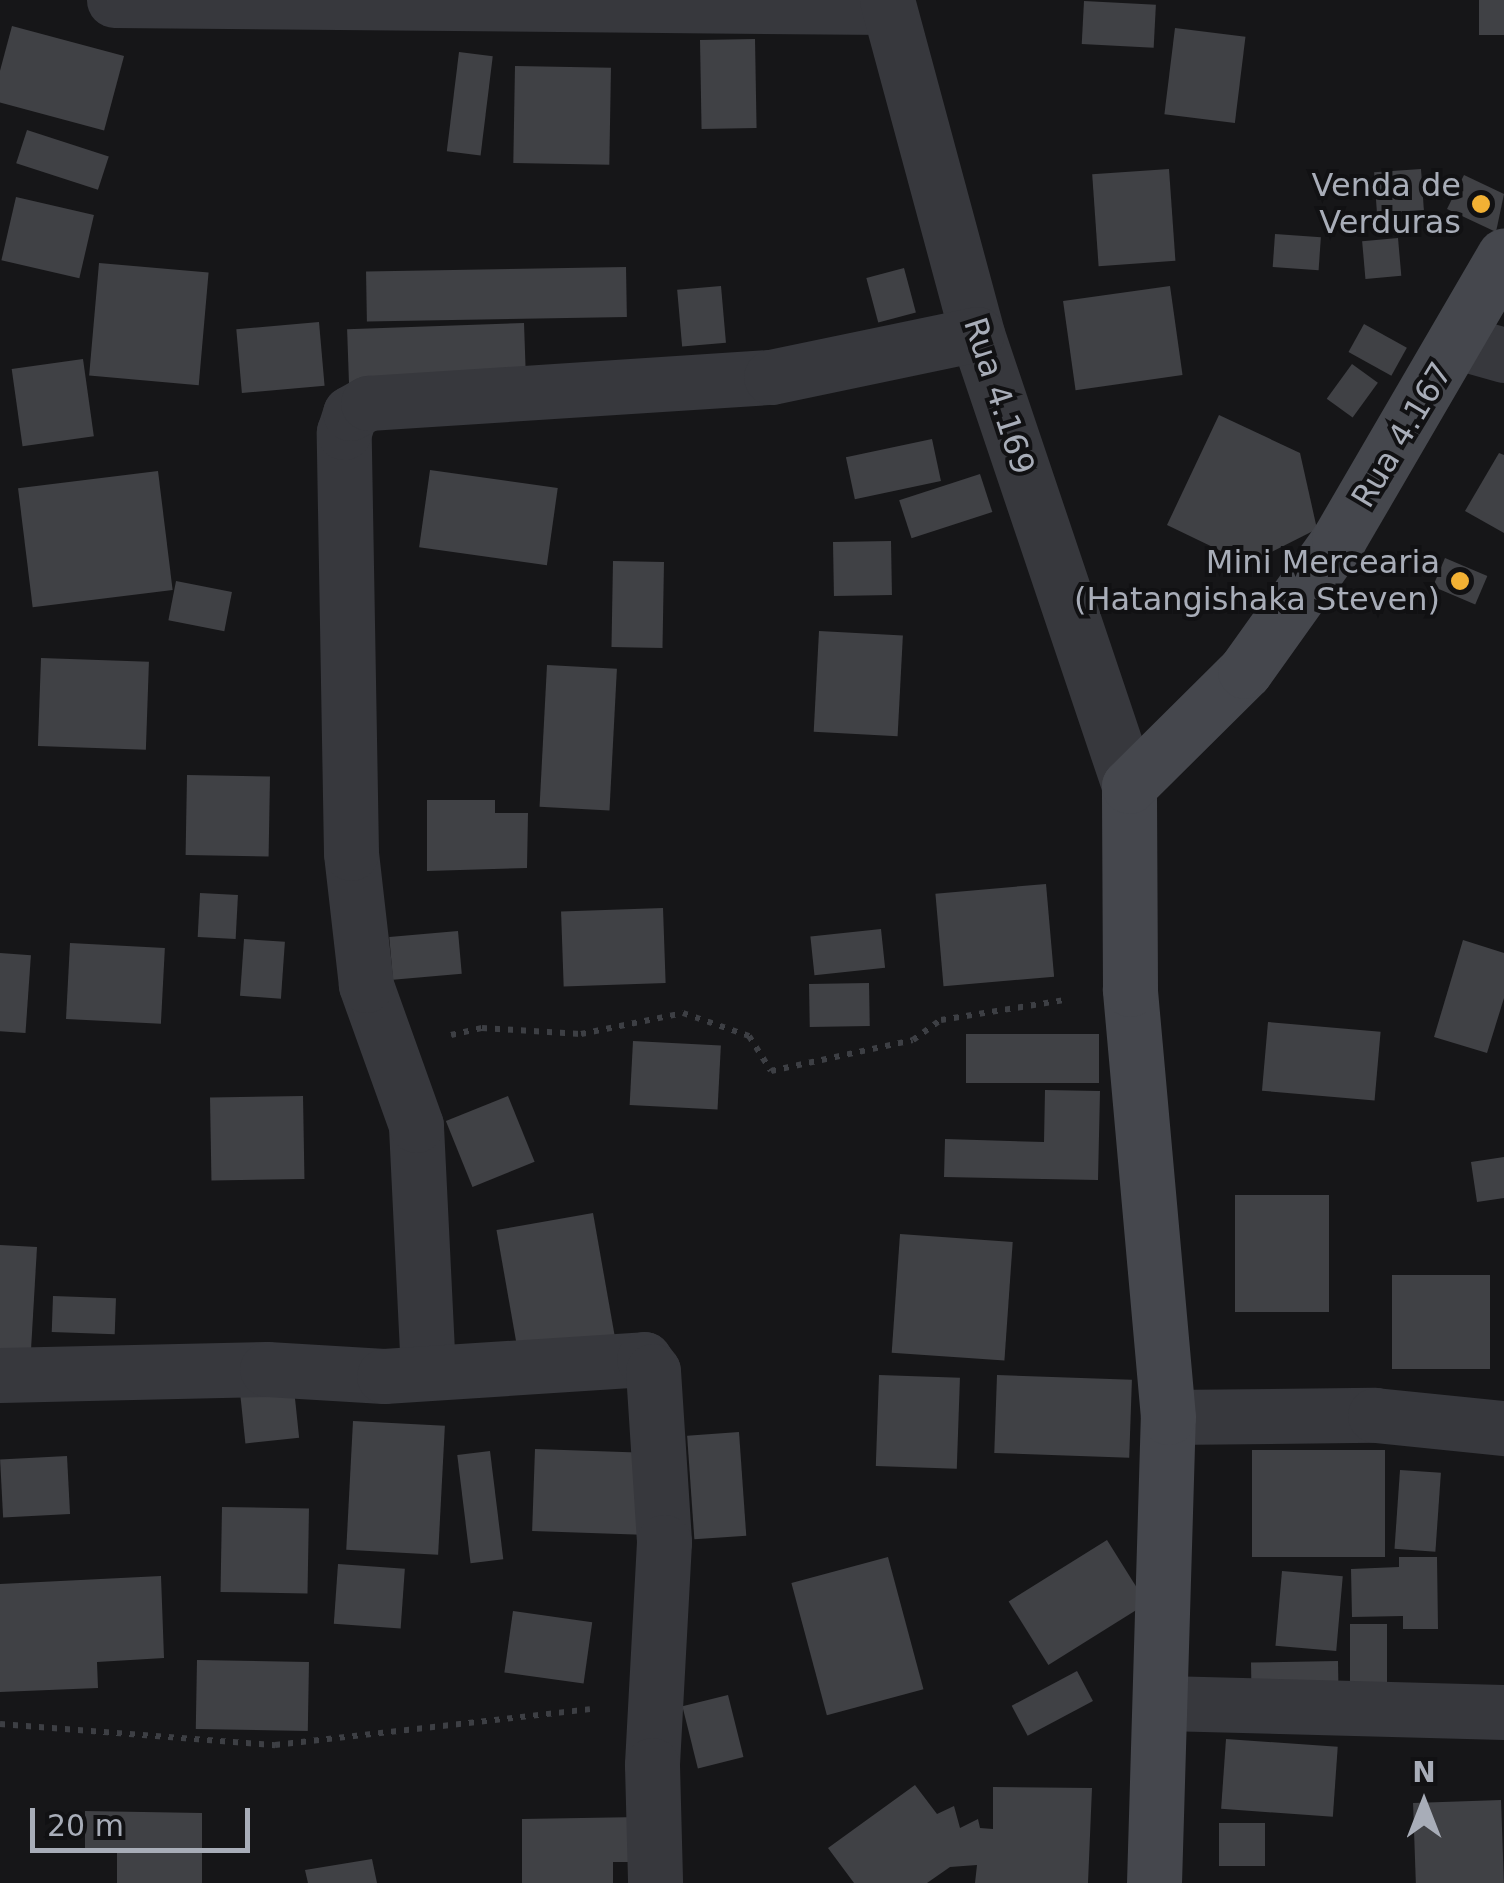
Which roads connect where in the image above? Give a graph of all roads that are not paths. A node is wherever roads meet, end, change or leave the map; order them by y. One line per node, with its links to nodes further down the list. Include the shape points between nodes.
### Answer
1 (114, 0): 2 (street)
2 (887, 4): 4 (street, Rua 4.169)
3 (1504, 256): 5 (street, Rua 4.167)
4 (977, 334): 6 (street, Rua 4.169); 7 (street, via 770,378 368,403 350,412 344,432 352,853 366,985 416,1125)
5 (1481, 348): 6 (street, Rua 4.167, via 1244,671)
6 (1129, 786): 9 (street, via 1130,989)
7 (428, 1372): 8 (street); 13 (street, via 628,1355 653,1371 664,1542)
8 (0, 1375)
9 (1168, 1417): 10 (street, via 1375,1414); 11 (street)
10 (1504, 1428)
11 (1164, 1703): 12 (street); 14 (street)
12 (1504, 1712)
13 (655, 1883)
14 (1154, 1883)

